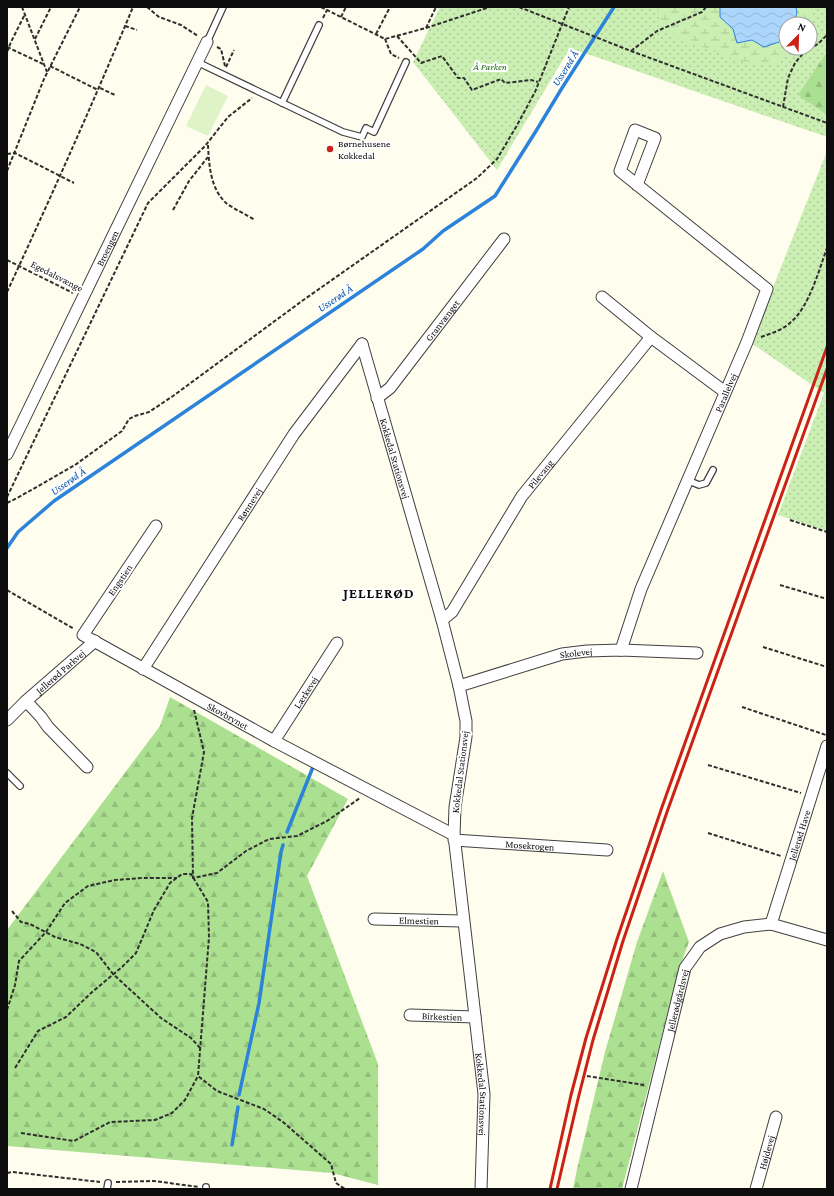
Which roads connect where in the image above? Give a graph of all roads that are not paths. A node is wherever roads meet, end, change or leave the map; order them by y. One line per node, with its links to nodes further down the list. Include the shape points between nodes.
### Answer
1 (223, 7): 3 (lane)
2 (320, 25): 6 (lane)
3 (207, 42): 4 (street, Broengen)
4 (197, 62): 6 (lane); 14 (street, Broengen)
5 (406, 62): 6 (lane, via 374,132 366,128 362,137 343,132)
6 (282, 103)
7 (637, 185): 7 (street, Parallelvej, via 620,171 635,130 655,138); 12 (street, Parallelvej, via 767,289)
8 (504, 239): 13 (street, Granvænget, via 390,388)
9 (602, 297): 10 (street)
10 (651, 337): 12 (street); 18 (street, Pilevang, via 522,496 452,612)
11 (362, 344): 13 (street, Kokkedal Stationsvej); 24 (street, Rønnevej, via 294,434)
12 (725, 392): 16 (street, Parallelvej)
13 (377, 398): 18 (street, Kokkedal Stationsvej)
14 (8, 449)
15 (713, 470): 16 (lane, via 706,483 699,485)
16 (687, 480): 22 (street, Parallelvej, via 641,589)
17 (156, 526): 19 (street, Engstien)
18 (442, 620): 25 (street, Kokkedal Stationsvej)
19 (83, 635): 20 (street, Skovbrynet)
20 (95, 641): 24 (street, Skovbrynet); 26 (street, Jellerød Parkvej)
21 (337, 644): 28 (street, Lærkevej)
22 (621, 650): 23 (street, Skolevej); 25 (street, Skolevej, via 562,654)
23 (697, 653)
24 (143, 668): 28 (street, Skovbrynet)
25 (459, 686): 33 (street, Kokkedal Stationsvej, via 466,721 466,737 455,807)
26 (26, 701): 27 (street, Jellerød Parkvej); 30 (street)
27 (7, 720)
28 (274, 741): 33 (street, Skovbrynet)
29 (827, 746): 37 (street, Jellerød Have)
30 (87, 767)
31 (7, 773): 32 (lane)
32 (20, 786)
33 (454, 838): 34 (street, Mosekrogen); 36 (street, Kokkedal Stationsvej)
34 (607, 850)
35 (374, 919): 36 (street, Elmestien)
36 (463, 921): 40 (street, Kokkedal Stationsvej)
37 (771, 924): 38 (street, Jellerødgårdsvej); 43 (street, Jellerødgårdsvej, via 744,926 720,934 700,947 685,968)
38 (827, 940)
39 (410, 1015): 40 (street, Birkestien)
40 (475, 1017): 42 (street, Kokkedal Stationsvej, via 484,1094)
41 (776, 1117): 44 (street, Højdevej)
42 (481, 1189)
43 (631, 1189)
44 (756, 1189)

